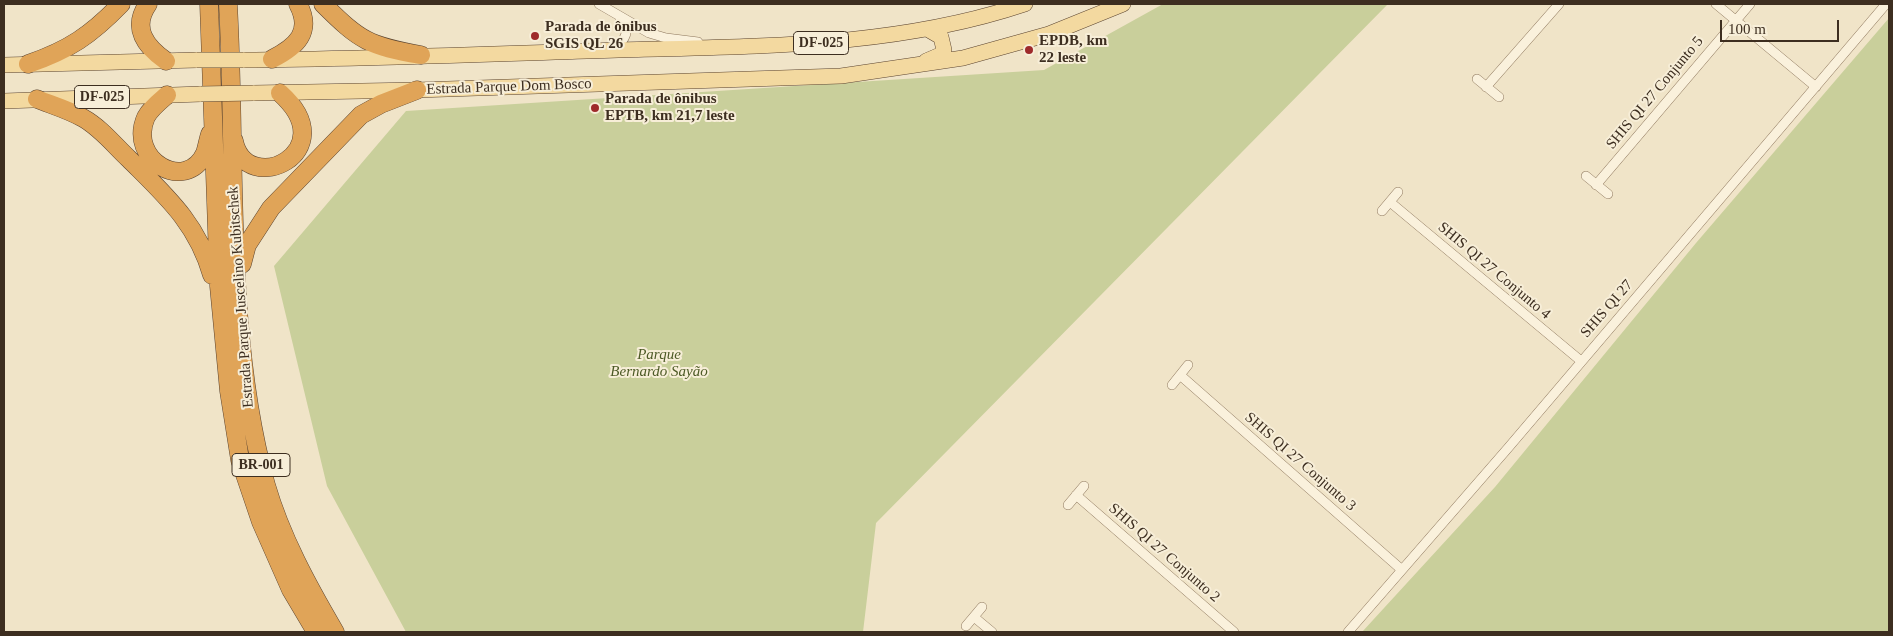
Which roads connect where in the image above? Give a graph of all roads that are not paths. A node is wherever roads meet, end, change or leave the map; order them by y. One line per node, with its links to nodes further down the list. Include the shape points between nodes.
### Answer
1 (121, 4): 24 (highway, via 84,39)
2 (148, 4): 23 (highway, via 143,10 141,34 148,48)
3 (200, 4): 17 (highway)
4 (209, 4): 17 (highway, Estrada Parque Juscelino Kubitschek / BR-001)
5 (298, 4): 22 (highway, via 303,12 304,26 299,39 292,50)
6 (323, 4): 21 (highway, via 353,33 370,44)
7 (599, 4): 15 (street)
8 (1025, 4): 18 (main road, DF-025)
9 (1123, 4): 26 (main road, Estrada Parque Dom Bosco / DF-025, via 1049,34 963,58)
10 (1559, 4): 28 (street)
11 (1716, 4): 16 (street)
12 (1750, 4): 16 (street, SHIS QI 27 Conjunto 5)
13 (1886, 4): 29 (street, SHIS QI 27)
14 (231, 6): 37 (highway, Estrada Parque Juscelino Kubitschek / BR-001)
15 (617, 14): 19 (street, via 649,33 666,38); 20 (street, via 627,28 627,35)
16 (1736, 20): 29 (street); 39 (street, SHIS QI 27 Conjunto 5)
17 (211, 28): 36 (highway, Estrada Parque Juscelino Kubitschek / BR-001)
18 (928, 30): 19 (main road, DF-025, via 843,42); 26 (main road, via 941,37 944,50 940,55)
19 (748, 46): 20 (main road, DF-025)
20 (612, 50): 21 (main road, DF-025)
21 (421, 55): 22 (main road, DF-025)
22 (272, 59): 23 (main road, DF-025, bridge)
23 (166, 61): 24 (main road, DF-025)
24 (28, 64): 25 (main road, DF-025)
25 (4, 65)
26 (898, 69): 30 (main road, Estrada Parque Dom Bosco / DF-025, via 841,76)
27 (1477, 79): 28 (street)
28 (1486, 87): 33 (street)
29 (1816, 87): 46 (street, SHIS QI 27)
30 (417, 90): 31 (main road, Estrada Parque Dom Bosco / DF-025); 44 (highway, via 361,115 271,208 247,245)
31 (280, 93): 32 (main road, Estrada Parque Dom Bosco / DF-025, bridge); 37 (highway, via 294,106 302,125 299,149 290,159 275,168 260,168 244,160 236,150)
32 (168, 95): 34 (main road, Estrada Parque Dom Bosco / DF-025); 36 (highway, via 146,117 145,149 154,164 170,171 186,170 197,163 204,154)
33 (1499, 98)
34 (37, 99): 35 (main road, Estrada Parque Dom Bosco / DF-025); 45 (highway, via 84,119 102,132 167,198 197,236 212,277)
35 (4, 100)
36 (213, 124): 45 (highway, Estrada Parque Juscelino Kubitschek / BR-001)
37 (232, 129): 44 (highway, Estrada Parque Juscelino Kubitschek / BR-001)
38 (1586, 176): 39 (street)
39 (1596, 185): 41 (street)
40 (1398, 192): 42 (street)
41 (1608, 194)
42 (1390, 202): 43 (street); 46 (street, SHIS QI 27 Conjunto 4)
43 (1382, 211)
44 (237, 284): 58 (highway, Estrada Parque Juscelino Kubitschek / BR-001, via 249,418 267,487 293,556)
45 (219, 286): 57 (highway, Estrada Parque Juscelino Kubitschek / BR-001, via 229,391 240,460 272,548 291,590)
46 (1581, 361): 53 (street, SHIS QI 27)
47 (1188, 366): 48 (street)
48 (1180, 375): 49 (street); 53 (street, SHIS QI 27 Conjunto 3)
49 (1172, 385)
50 (1084, 486): 51 (street)
51 (1076, 495): 52 (street); 60 (street, SHIS QI 27 Conjunto 2)
52 (1068, 505)
53 (1402, 570): 61 (street, SHIS QI 27)
54 (982, 607): 55 (street)
55 (974, 617): 56 (street); 59 (street)
56 (966, 626)
57 (316, 632)
58 (335, 632)
59 (992, 632)
60 (1234, 632)
61 (1348, 632)

